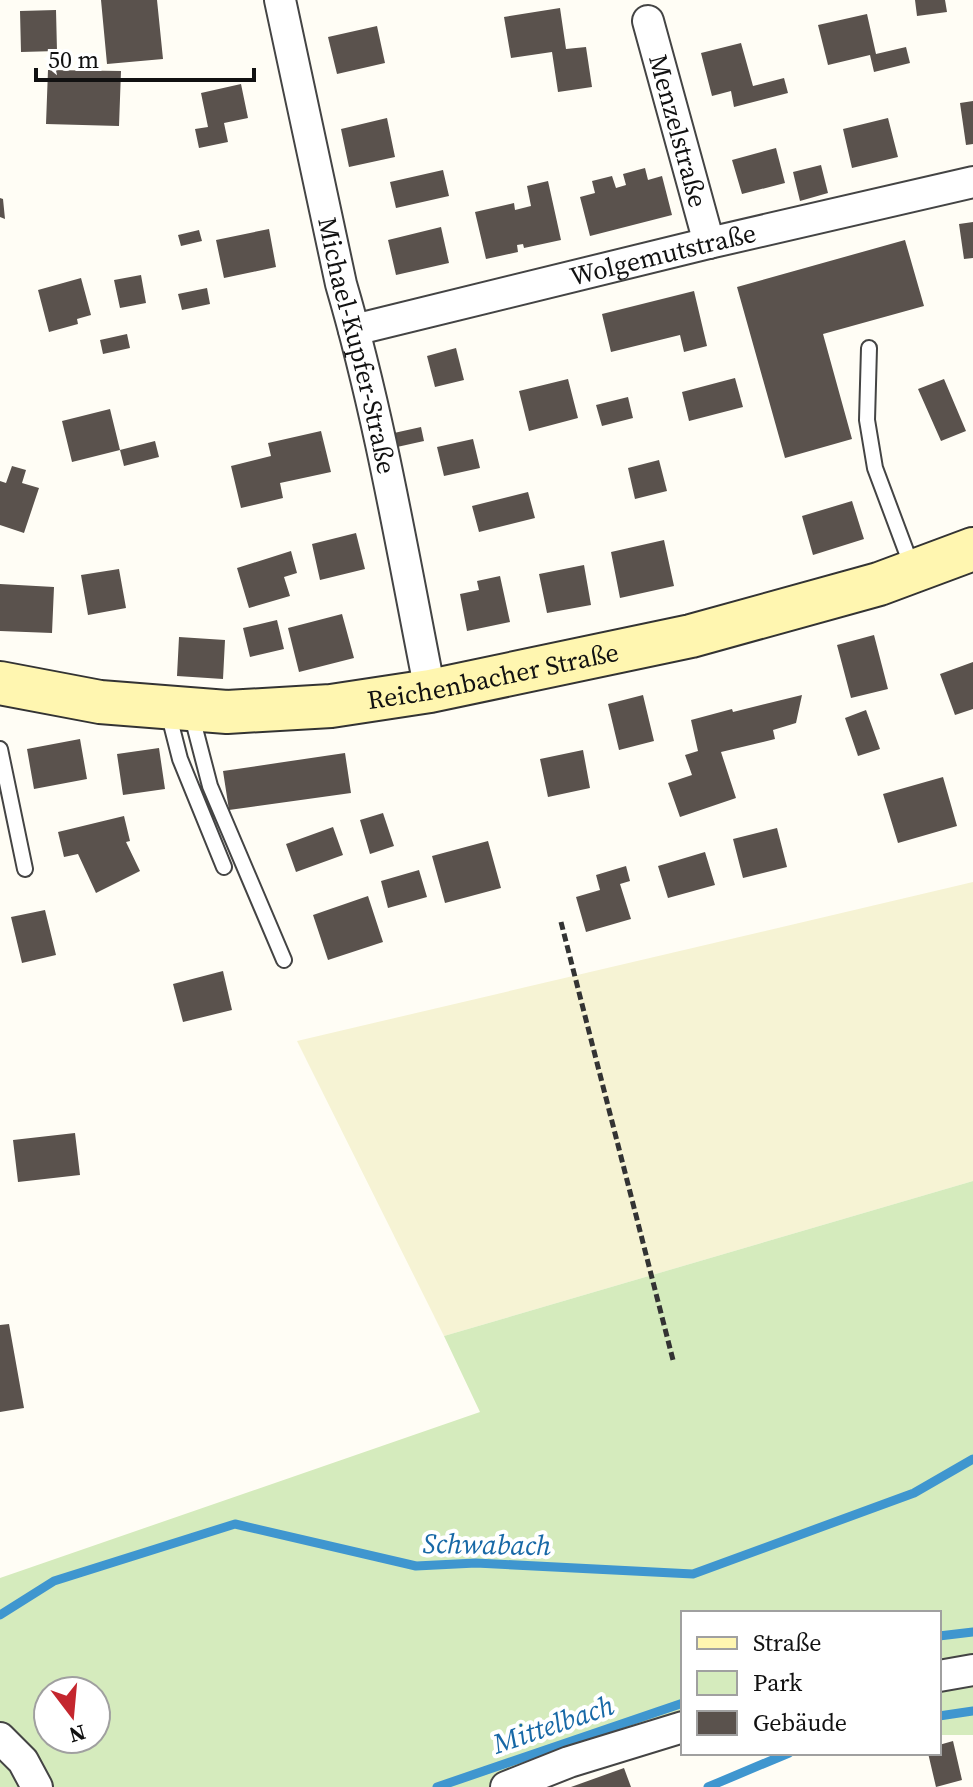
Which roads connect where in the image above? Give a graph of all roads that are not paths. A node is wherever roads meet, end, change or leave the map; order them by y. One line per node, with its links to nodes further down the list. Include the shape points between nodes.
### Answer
1 (280, 0): 5 (street, Michael-Kupfer-Straße)
2 (648, 21): 4 (street, Menzelstraße)
3 (973, 182): 4 (street, Wolgemutstraße)
4 (709, 243): 5 (street, Wolgemutstraße)
5 (354, 330): 10 (street, Michael-Kupfer-Straße)
6 (869, 348): 8 (lane, via 867,420 875,468)
7 (973, 549): 8 (main road, Reichenbacher Straße)
8 (914, 571): 10 (main road, Reichenbacher Straße, via 691,636)
9 (0, 683): 11 (main road, Reichenbacher Straße, via 100,702)
10 (430, 691): 11 (main road, Reichenbacher Straße, via 331,706 227,712)
11 (178, 708): 13 (lane, via 180,759); 15 (lane)
12 (0, 749): 14 (lane)
13 (224, 867)
14 (25, 869)
15 (284, 960)
16 (973, 1670): 17 (street)
17 (941, 1676)
18 (681, 1728): 21 (street)
19 (0, 1738): 20 (street, via 23,1761)
20 (37, 1787)
21 (506, 1787)

